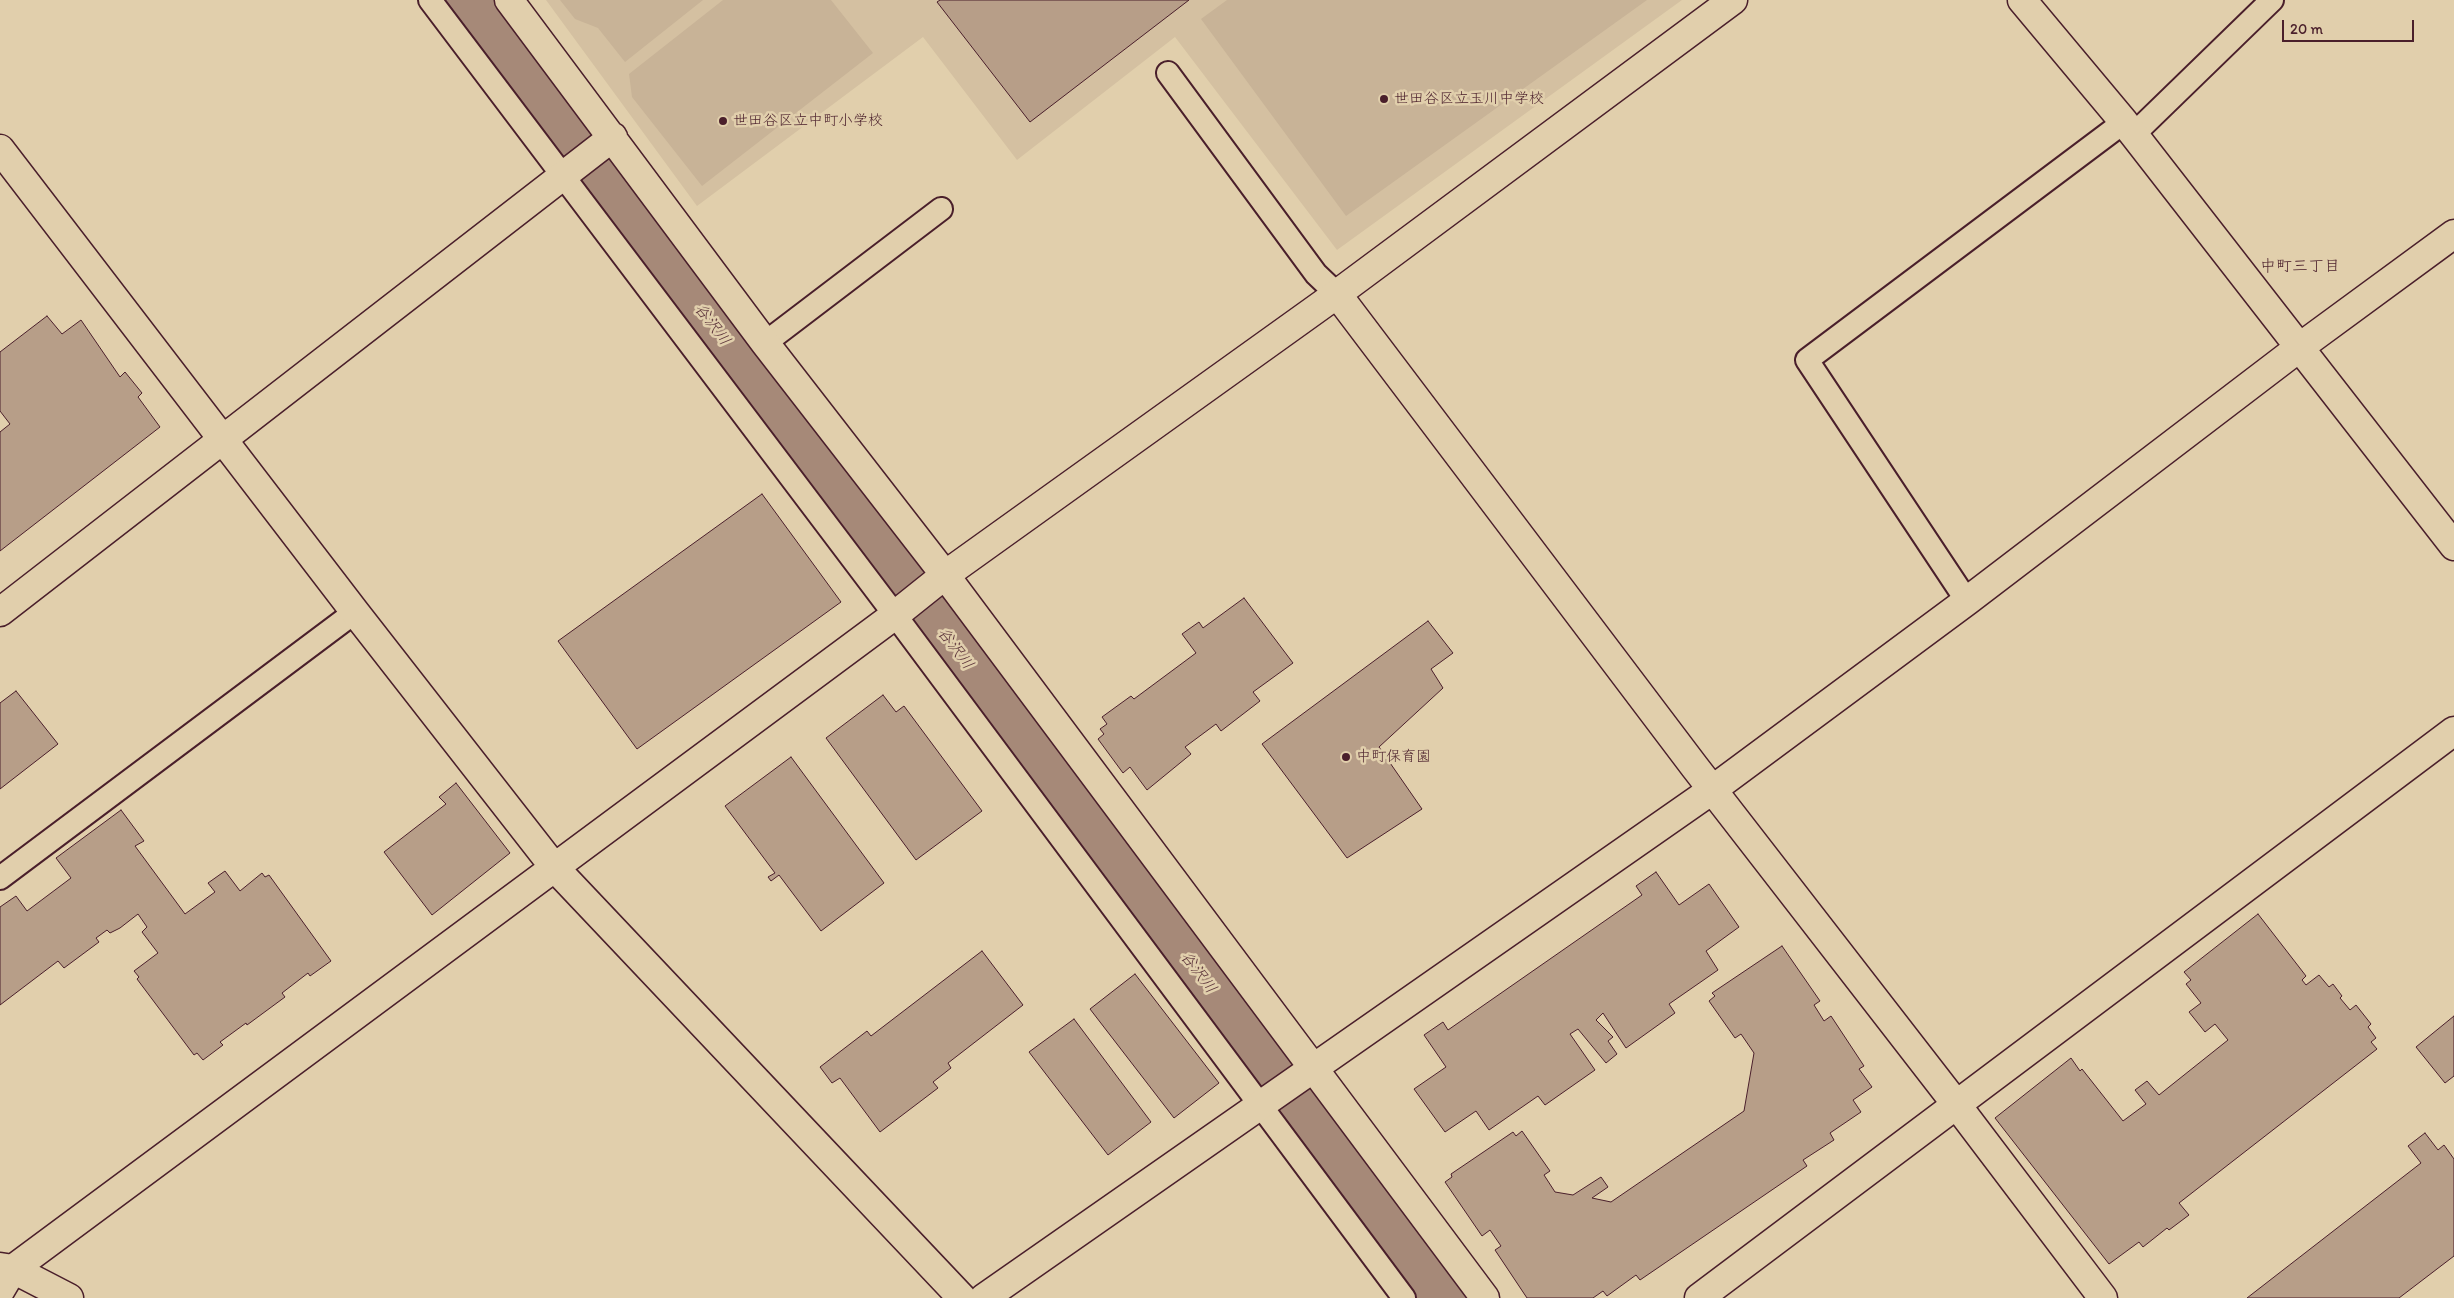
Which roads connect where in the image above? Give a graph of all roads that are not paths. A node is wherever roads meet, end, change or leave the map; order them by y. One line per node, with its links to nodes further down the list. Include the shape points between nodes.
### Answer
1 (430, 0): 10 (lane)
2 (509, 0): 8 (street)
3 (1733, 0): 13 (street)
4 (2022, 0): 7 (street)
5 (2272, 0): 7 (lane)
6 (1168, 73): 13 (lane, via 1316,274)
7 (2128, 129): 15 (street); 19 (lane, via 1807,360)
8 (605, 143): 10 (street); 14 (street)
9 (0, 149): 16 (street)
10 (567, 172): 16 (street); 22 (lane)
11 (941, 209): 14 (lane)
12 (2454, 234): 15 (street)
13 (1336, 294): 18 (street); 24 (street)
14 (765, 343): 18 (street)
15 (2300, 346): 17 (street); 19 (street)
16 (223, 440): 20 (street); 21 (street)
17 (2454, 546)
18 (945, 575): 22 (street); 27 (street)
19 (1966, 601): 24 (street)
20 (0, 612)
21 (355, 612): 25 (street); 26 (lane)
22 (895, 615): 25 (street); 28 (lane)
23 (2454, 731): 29 (street)
24 (1712, 790): 27 (street); 29 (street)
25 (554, 867): 30 (street); 32 (street)
26 (0, 878)
27 (1314, 1068): 28 (street); 35 (street)
28 (1260, 1104): 33 (street); 34 (lane)
29 (1956, 1104): 36 (street); 37 (street)
30 (3, 1271): 31 (street)
31 (69, 1298)
32 (962, 1298)
33 (984, 1298)
34 (1404, 1298)
35 (1485, 1298)
36 (1699, 1298)
37 (2103, 1298)

